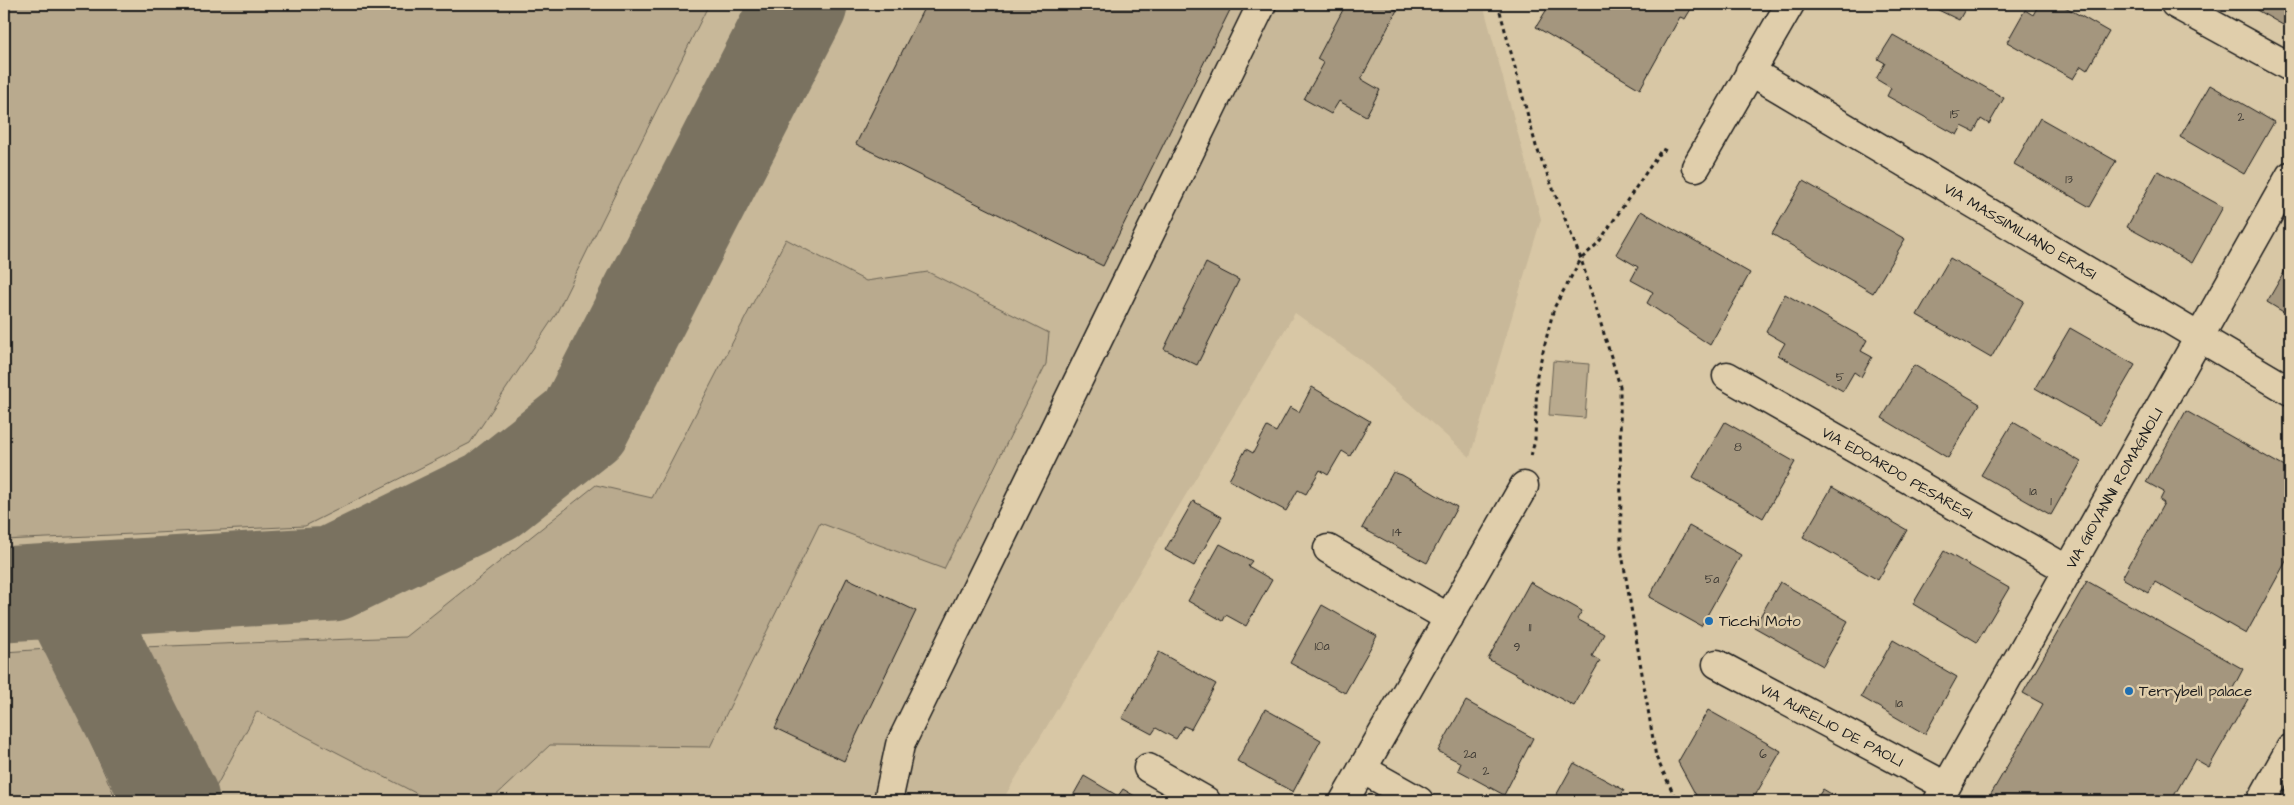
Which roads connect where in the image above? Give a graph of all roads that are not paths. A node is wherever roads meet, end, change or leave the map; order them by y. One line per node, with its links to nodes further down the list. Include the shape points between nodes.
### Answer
1 (1262, 4): 20 (street, via 900,745)
2 (1790, 4): 5 (street)
3 (2175, 4): 4 (street)
4 (2290, 67)
5 (1750, 71): 6 (street); 8 (street, VIA MASSIMILIANO ERASI)
6 (1696, 167)
7 (2290, 176): 8 (street, VIA GIOVANNI ROMAGNOLI)
8 (2200, 337): 10 (street, VIA MASSIMILIANO ERASI); 13 (street, VIA GIOVANNI ROMAGNOLI)
9 (1727, 376): 13 (street, VIA EDOARDO PESARESI)
10 (2290, 391)
11 (1524, 486): 14 (street)
12 (1328, 549): 14 (street)
13 (2068, 570): 19 (street, VIA GIOVANNI ROMAGNOLI)
14 (1448, 618): 18 (street)
15 (1717, 664): 19 (street, VIA AURELIO DE PAOLI)
16 (2290, 748): 24 (street)
17 (1148, 768): 21 (street)
18 (1362, 769): 22 (street); 23 (street)
19 (1942, 794)
20 (888, 801)
21 (1206, 801)
22 (1344, 801)
23 (1420, 801)
24 (2261, 801)

